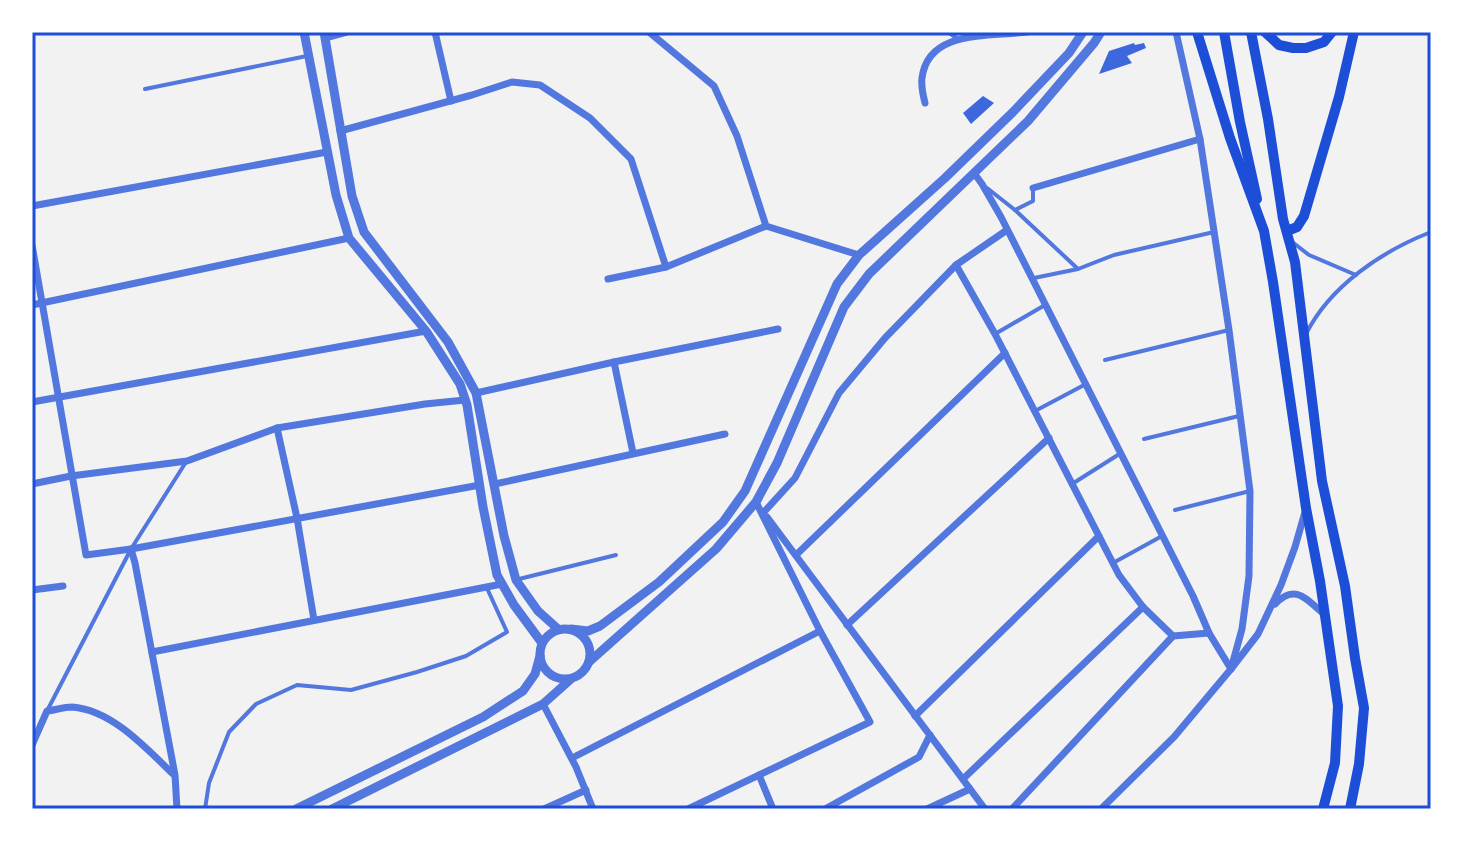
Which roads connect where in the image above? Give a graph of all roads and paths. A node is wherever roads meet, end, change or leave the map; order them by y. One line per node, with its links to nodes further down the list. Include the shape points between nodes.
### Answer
1 (304, 32): 18 (street)
2 (347, 32): 16 (street)
3 (435, 32): 20 (street)
4 (649, 32): 30 (street, via 714,86 737,136)
5 (948, 32): 17 (lane)
6 (1027, 32): 17 (street)
7 (1083, 32): 39 (street, via 1013,112)
8 (1101, 32): 25 (street, via 1028,121)
9 (1176, 32): 23 (street)
10 (1197, 32): 32 (main road)
11 (1224, 32): 32 (main road)
12 (1251, 32): 36 (main road)
13 (1265, 32): 14 (main road, via 1279,45 1306,48 1324,42)
14 (1332, 32)
15 (1354, 32): 36 (main road, via 1304,216)
16 (324, 35): 22 (street)
17 (958, 39): 21 (street, via 942,45 925,66)
18 (309, 56): 19 (lane); 24 (street)
19 (145, 89)
20 (451, 101): 22 (street); 41 (street, via 512,82 540,85 590,118 631,159)
21 (925, 103)
22 (340, 131): 33 (street)
23 (1200, 139): 27 (street); 34 (street)
24 (327, 152): 28 (street); 37 (street)
25 (974, 173): 26 (street); 42 (street)
26 (982, 184): 29 (lane); 31 (street)
27 (1033, 188): 29 (lane, via 1033,201)
28 (32, 206)
29 (1015, 210): 43 (lane)
30 (766, 226): 39 (street); 41 (street)
31 (1007, 230): 40 (street); 46 (street)
32 (1264, 231): 80 (main road)
33 (364, 232): 37 (street); 59 (street, via 448,342)
34 (1214, 232): 43 (lane, via 1114,255); 51 (street)
35 (1431, 232): 44 (lane, via 1383,254)
36 (1287, 234): 44 (lane, via 1309,255); 54 (main road)
37 (349, 238): 47 (street); 52 (street)
38 (32, 245): 47 (street)
39 (859, 255): 42 (street); 77 (street, via 837,284)
40 (956, 265): 53 (street); 82 (street, via 839,393 795,478)
41 (666, 267): 45 (street)
42 (875, 269): 79 (street, via 844,307)
43 (1078, 269): 46 (lane)
44 (1356, 275): 54 (lane, via 1315,316)
45 (608, 279)
46 (1031, 279): 49 (street)
47 (42, 303): 48 (street); 60 (street)
48 (32, 305)
49 (1045, 305): 53 (lane); 58 (street)
50 (778, 329): 57 (street)
51 (1229, 330): 56 (lane); 64 (street)
52 (426, 331): 60 (street); 61 (street)
53 (995, 334): 55 (street)
54 (1305, 337): 137 (main road, via 1322,481 1364,708)
55 (1005, 353): 63 (street); 88 (street)
56 (1105, 360)
57 (614, 362): 59 (street); 69 (street)
58 (1086, 384): 63 (lane); 70 (street)
59 (476, 393): 74 (street)
60 (59, 397): 62 (street); 72 (street)
61 (465, 400): 65 (street); 76 (street)
62 (32, 402)
63 (1035, 411): 67 (street)
64 (1240, 416): 68 (lane); 78 (street)
65 (277, 428): 71 (street); 83 (street)
66 (725, 434): 69 (street)
67 (1049, 438): 75 (street); 99 (street)
68 (1144, 439)
69 (633, 453): 74 (street)
70 (1121, 453): 75 (lane); 85 (street)
71 (187, 461): 72 (street); 86 (lane)
72 (71, 476): 73 (street); 86 (street, via 86,555)
73 (32, 484)
74 (495, 484): 90 (street)
75 (1072, 484): 84 (street)
76 (480, 485): 83 (street); 91 (street)
77 (745, 491): 79 (street); 101 (street, via 723,522 659,582 600,626)
78 (1250, 491): 81 (lane); 109 (street, via 1249,576)
79 (756, 502): 82 (street); 102 (street); 108 (street, via 716,549)
80 (1306, 508): 96 (street); 97 (main road)
81 (1175, 510)
82 (764, 512): 88 (street)
83 (297, 518): 86 (street); 98 (street)
84 (1099, 536): 89 (street); 113 (street)
85 (1162, 536): 89 (lane); 103 (street)
86 (131, 549): 106 (street); 112 (lane)
87 (616, 555): 90 (lane)
88 (796, 555): 99 (street)
89 (1113, 563): 95 (street)
90 (516, 580): 100 (street)
91 (502, 584): 93 (street); 105 (street)
92 (63, 586): 94 (street)
93 (486, 586): 98 (street); 124 (lane, via 507,632 466,656 351,690 297,685 256,704 229,732)
94 (32, 590)
95 (1143, 607): 104 (street); 120 (street)
96 (1271, 609): 97 (street, via 1293,593); 109 (street)
97 (1324, 614): 136 (main road, via 1338,706 1335,763)
98 (314, 620): 106 (street)
99 (847, 625): 113 (street)
100 (558, 629): 101 (street); 105 (street)
101 (571, 629): 108 (street, via 587,641)
102 (820, 631): 117 (street); 119 (street, via 870,722)
103 (1209, 633): 104 (street); 109 (street)
104 (1173, 636): 134 (street)
105 (542, 643): 107 (street)
106 (152, 652): 118 (street)
107 (540, 656): 110 (street, via 550,674); 125 (street, via 523,691 483,717)
108 (589, 662): 110 (street)
109 (1231, 669): 135 (street, via 1174,737)
110 (571, 679): 111 (street)
111 (543, 704): 117 (street); 126 (street)
112 (47, 711): 114 (street); 118 (street, via 90,710 128,731)
113 (915, 716): 115 (street)
114 (35, 729): 116 (street)
115 (930, 735): 120 (street); 131 (street, via 919,757)
116 (32, 745)
117 (572, 758): 122 (street)
118 (175, 775): 123 (street)
119 (759, 775): 129 (street); 130 (street)
120 (963, 779): 121 (street)
121 (970, 789): 132 (street); 133 (street)
122 (586, 790): 127 (street); 128 (street)
123 (177, 809)
124 (205, 809)
125 (296, 809)
126 (332, 809)
127 (544, 809)
128 (593, 809)
129 (688, 809)
130 (773, 809)
131 (825, 809)
132 (927, 809)
133 (985, 809)
134 (1012, 809)
135 (1101, 809)
136 (1323, 809)
137 (1350, 809)

